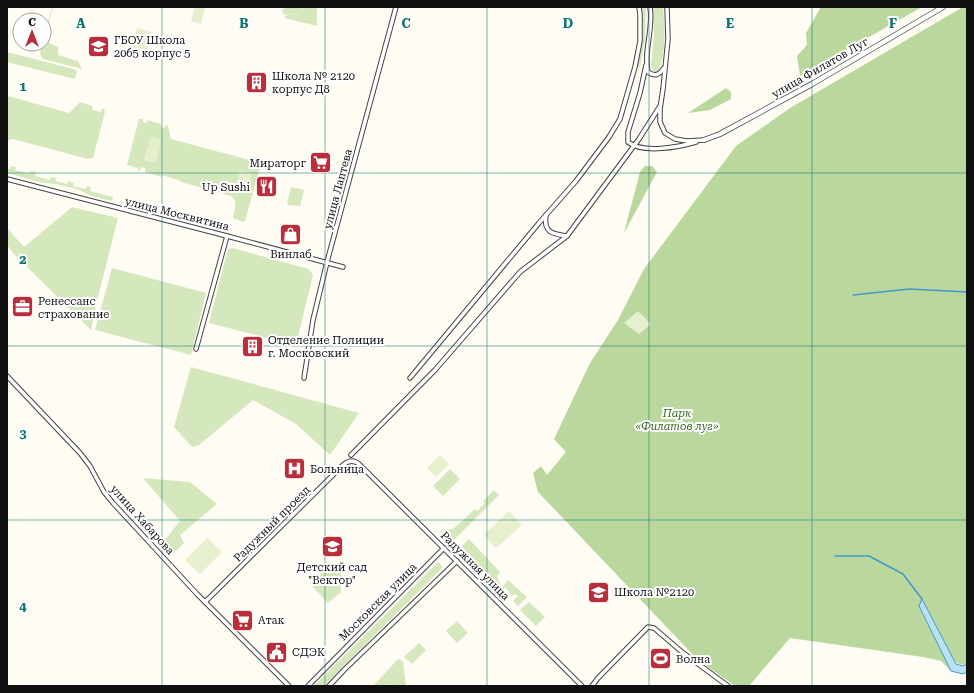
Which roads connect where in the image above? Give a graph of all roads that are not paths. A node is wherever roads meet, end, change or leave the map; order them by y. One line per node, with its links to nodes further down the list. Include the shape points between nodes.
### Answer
1 (396, 7): 14 (street, улица Лаптева)
2 (639, 7): 11 (street, via 640,41 620,118 610,137)
3 (650, 7): 6 (street, via 650,37)
4 (667, 7): 7 (street, улица Филатов Луг, via 668,40)
5 (943, 7): 9 (street, улица Филатов Луг, via 812,84 720,134)
6 (646, 65): 7 (street, via 652,75 661,74); 9 (street, улица Филатов Луг, via 628,132 628,142 636,147 667,148)
7 (665, 67): 8 (street, улица Филатов Луг)
8 (660, 106): 9 (street, улица Филатов Луг, via 660,122 665,133 675,139); 13 (street, via 639,139)
9 (704, 140)
10 (7, 179): 12 (street, улица Москвитина)
11 (547, 214): 13 (street, via 546,228 551,233); 19 (street)
12 (227, 236): 14 (street, улица Москвитина); 16 (street)
13 (567, 236): 20 (street, via 520,272 435,370)
14 (327, 262): 15 (street, улица Москвитина); 18 (street, улица Лаптева, via 313,320)
15 (343, 267)
16 (196, 349)
17 (7, 376): 24 (street, улица Хабарова, via 80,453 107,497)
18 (304, 378)
19 (410, 378)
20 (351, 455)
21 (353, 461): 22 (street, Радужная улица, via 358,463); 24 (street, Радужный проезд, via 346,462)
22 (444, 548): 23 (street, Радужная улица); 26 (street, Московская улица)
23 (457, 561): 27 (street); 28 (street, Радужная улица)
24 (205, 602): 25 (street, улица Хабарова)
25 (289, 686)
26 (308, 686)
27 (330, 686)
28 (582, 686)
29 (592, 686): 30 (street, via 648,627 654,628)
30 (728, 686)

